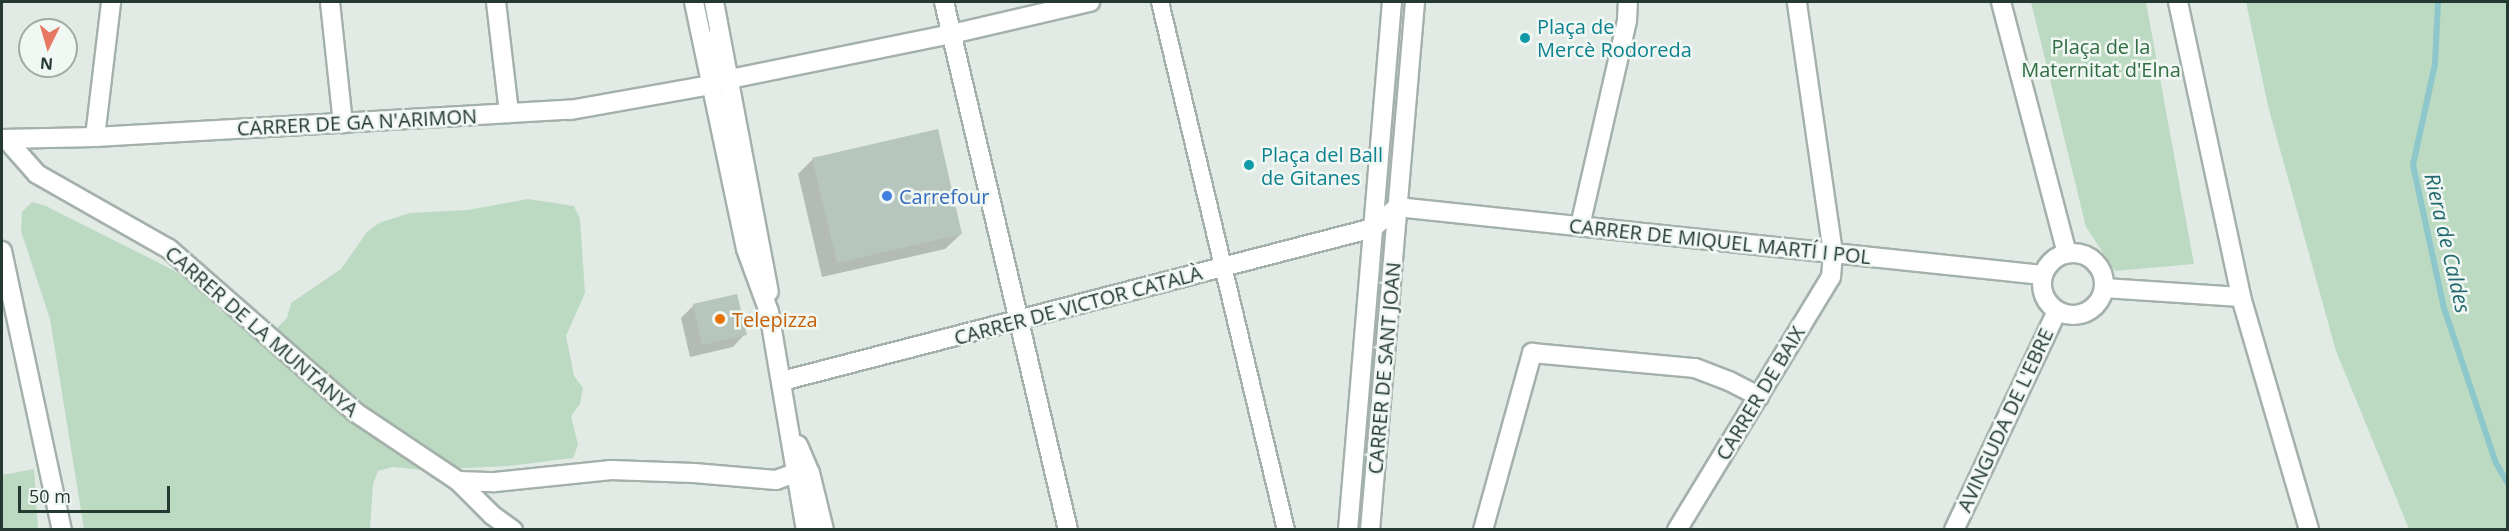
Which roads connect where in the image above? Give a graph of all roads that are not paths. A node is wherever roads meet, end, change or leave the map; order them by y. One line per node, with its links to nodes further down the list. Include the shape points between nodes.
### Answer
1 (111, 2): 21 (street)
2 (330, 2): 20 (street)
3 (496, 2): 19 (street)
4 (694, 2): 18 (street)
5 (714, 2): 15 (street)
6 (944, 2): 16 (street)
7 (1090, 2): 16 (street)
8 (1160, 2): 30 (street)
9 (1392, 2): 26 (street, CARRER DE SANT JOAN)
10 (1415, 2): 23 (street, CARRER DE SANT JOAN)
11 (1628, 2): 25 (street)
12 (1797, 2): 28 (street, CARRER DE BAIX)
13 (2001, 2): 29 (street)
14 (2178, 2): 33 (street)
15 (719, 29): 17 (street); 18 (street, via 714,52 718,72)
16 (952, 34): 17 (street); 36 (street)
17 (730, 79): 24 (street)
18 (711, 85): 19 (street, CARRER DE GA N'ARIMON, via 570,110); 24 (street, via 724,97 742,187); 35 (street, via 746,249)
19 (509, 113): 20 (street, CARRER DE GA N'ARIMON)
20 (343, 123): 21 (street, CARRER DE GA N'ARIMON)
21 (95, 137): 22 (street, CARRER DE GA N'ARIMON)
22 (4, 139): 41 (street, CARRER DE LA MUNTANYA, via 38,174 168,249 355,412)
23 (1397, 207): 25 (street, CARRER DE MIQUEL MARTÍ I POL); 26 (street); 49 (street, CARRER DE SANT JOAN)
24 (756, 213): 35 (street, via 770,282)
25 (1580, 226): 28 (street, CARRER DE MIQUEL MARTÍ I POL)
26 (1373, 228): 30 (street, CARRER DE VICTOR CATALÀ); 48 (street, CARRER DE SANT JOAN)
27 (2, 251): 42 (street)
28 (1833, 253): 31 (street, CARRER DE MIQUEL MARTÍ I POL); 38 (street, CARRER DE BAIX, via 1831,277)
29 (2067, 253): 31 (street, via 2056,256); 32 (street, via 2091,258 2103,275)
30 (1223, 267): 36 (street, CARRER DE VICTOR CATALÀ); 47 (street)
31 (2042, 275): 34 (street, via 2045,298)
32 (2104, 288): 33 (street); 34 (street, via 2091,310 2070,315)
33 (2241, 297): 53 (street)
34 (2057, 311): 52 (street, AVINGUDA DE L'EBRE)
35 (770, 312): 37 (street)
36 (1019, 321): 37 (street, CARRER DE VICTOR CATALÀ); 46 (street)
37 (782, 381): 39 (street)
38 (1759, 396): 50 (street, via 1695,368 1532,353); 51 (street, CARRER DE BAIX)
39 (791, 427): 40 (street); 45 (street, via 810,473)
40 (795, 473): 41 (street, via 776,480 611,470 495,482); 44 (street)
41 (458, 481): 43 (street, CARRER DE LA MUNTANYA)
42 (62, 530)
43 (513, 530)
44 (806, 530)
45 (824, 530)
46 (1068, 530)
47 (1286, 530)
48 (1348, 530)
49 (1370, 530)
50 (1483, 530)
51 (1677, 530)
52 (1954, 530)
53 (2309, 530)

